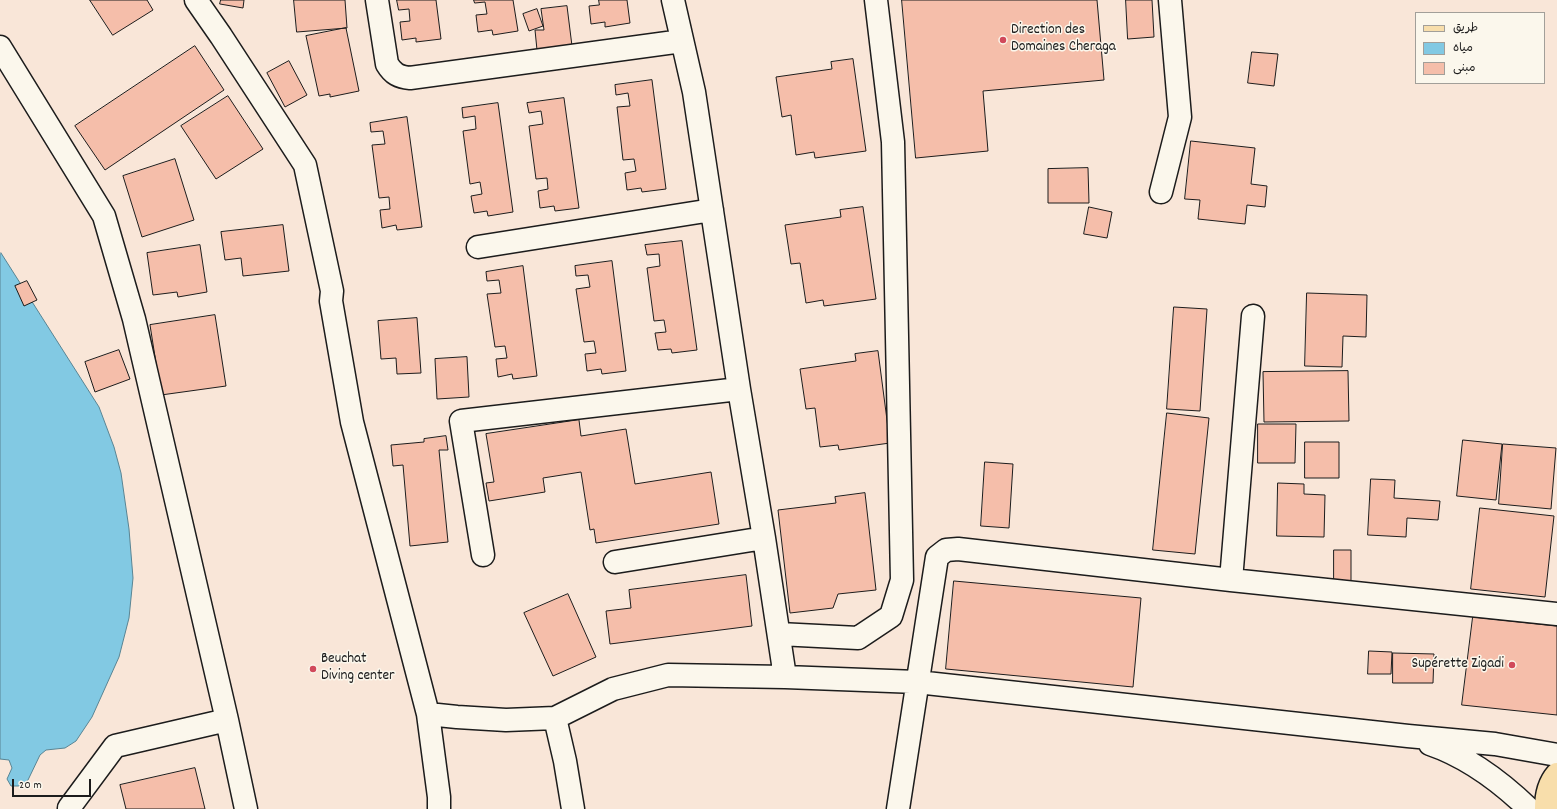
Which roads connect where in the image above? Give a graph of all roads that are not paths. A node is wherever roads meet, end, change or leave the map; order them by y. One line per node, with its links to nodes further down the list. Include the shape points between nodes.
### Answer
1 (196, 0): 21 (street, via 305,165 332,291 331,301 352,422)
2 (377, 0): 6 (street, via 387,64 402,78)
3 (673, 0): 6 (street)
4 (876, 0): 18 (street, via 892,142 902,580 891,616 858,638)
5 (1170, 0): 8 (street, via 1180,117)
6 (682, 41): 9 (street, via 694,92)
7 (0, 47): 23 (street, via 104,216 134,319)
8 (1162, 192)
9 (712, 210): 10 (street); 12 (street)
10 (478, 247)
11 (1254, 316): 16 (street)
12 (739, 389): 13 (street); 14 (street, via 461,420)
13 (764, 538): 15 (street); 18 (street)
14 (483, 555)
15 (615, 562)
16 (1231, 580): 17 (street); 20 (street, via 958,549 946,550 937,557)
17 (1557, 614)
18 (779, 634): 19 (street)
19 (785, 677): 20 (street); 22 (street, via 668,675 613,689)
20 (917, 682): 24 (street); 31 (street)
21 (428, 714): 22 (street, via 506,720); 29 (street)
22 (555, 718): 30 (street)
23 (227, 720): 27 (street, via 116,746); 28 (street)
24 (1408, 736): 25 (street, via 1495,744); 32 (street, via 1441,748 1473,764 1502,784)
25 (1557, 755)
26 (1557, 774): 33 (main road, via 1546,800)
27 (70, 809)
28 (246, 809)
29 (439, 809)
30 (573, 809)
31 (898, 809)
32 (1529, 809)
33 (1546, 809)

